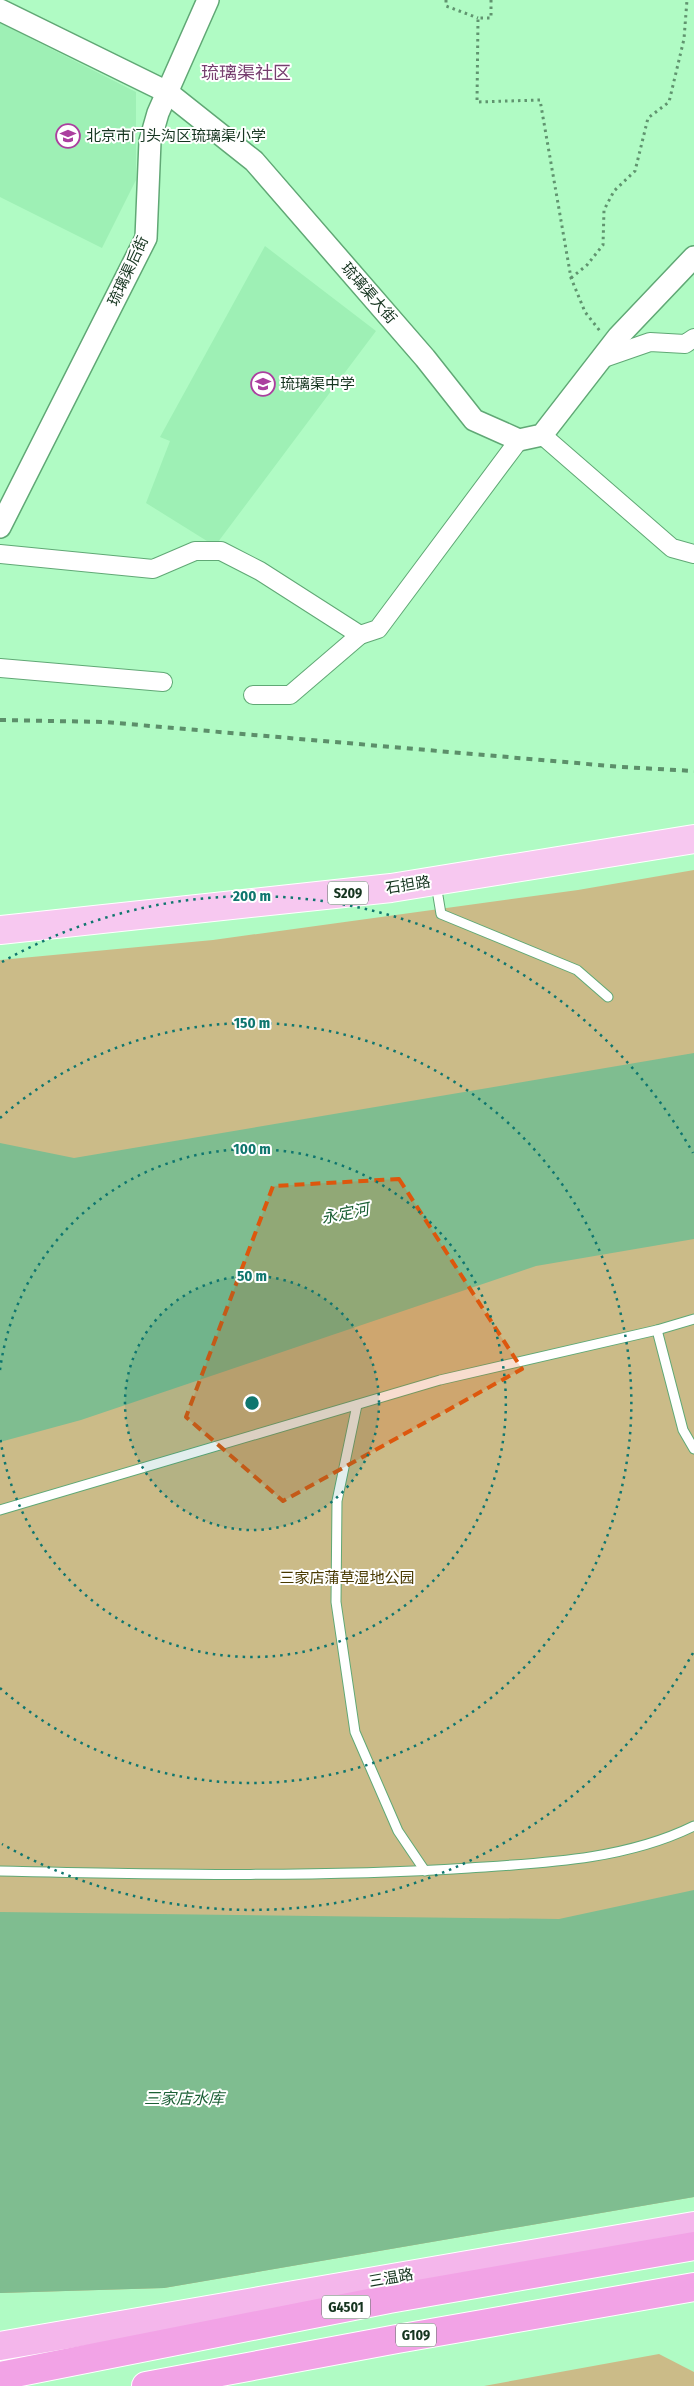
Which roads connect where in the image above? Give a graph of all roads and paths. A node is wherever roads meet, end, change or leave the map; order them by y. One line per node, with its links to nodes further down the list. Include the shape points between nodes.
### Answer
1 (208, 0): 7 (street, 琉璃渠后街)
2 (446, 0): 6 (path, via 446,6)
3 (491, 0): 6 (path, via 491,18)
4 (687, 0): 9 (path, via 684,39 669,102 648,118 635,171 614,191 604,210 603,245)
5 (0, 10): 7 (street, 琉璃渠大街)
6 (478, 18): 9 (path, via 476,102 540,100)
7 (167, 92): 13 (street, 琉璃渠大街, via 254,161 425,358 474,420); 14 (street, 琉璃渠后街, via 150,141 146,238)
8 (694, 257): 11 (street)
9 (571, 278): 11 (path)
10 (694, 338): 11 (street, via 685,344 650,342)
11 (606, 352): 12 (street)
12 (542, 435): 13 (street); 16 (street, via 672,548)
13 (519, 440): 17 (street, via 378,629)
14 (0, 527)
15 (0, 554): 17 (street, via 153,569 195,551 221,552 260,571)
16 (694, 554)
17 (360, 635): 20 (street, via 290,694)
18 (0, 668): 19 (street)
19 (162, 682)
20 (253, 695)
21 (694, 839): 22 (main road, 石担路 / S209)
22 (435, 881): 23 (main road, 石担路 / S209); 24 (lane, via 441,914 577,970)
23 (0, 930)
24 (608, 997)
25 (694, 1319): 26 (lane)
26 (657, 1330): 27 (lane, via 440,1380); 28 (lane, via 683,1430)
27 (357, 1405): 29 (lane); 31 (lane, via 338,1501 336,1602 340,1630 355,1732 398,1831)
28 (694, 1448)
29 (0, 1510)
30 (694, 1826): 31 (lane, via 620,1851 562,1861)
31 (424, 1870): 32 (lane, via 256,1876)
32 (0, 1871)
33 (694, 2226): 37 (highway, 三温路)
34 (694, 2246): 38 (highway, G4501, via 389,2299)
35 (694, 2287): 36 (highway, G109)
36 (397, 2339): 39 (highway, G109); 40 (highway)
37 (0, 2346)
38 (0, 2376)
39 (138, 2386)
40 (146, 2386)

